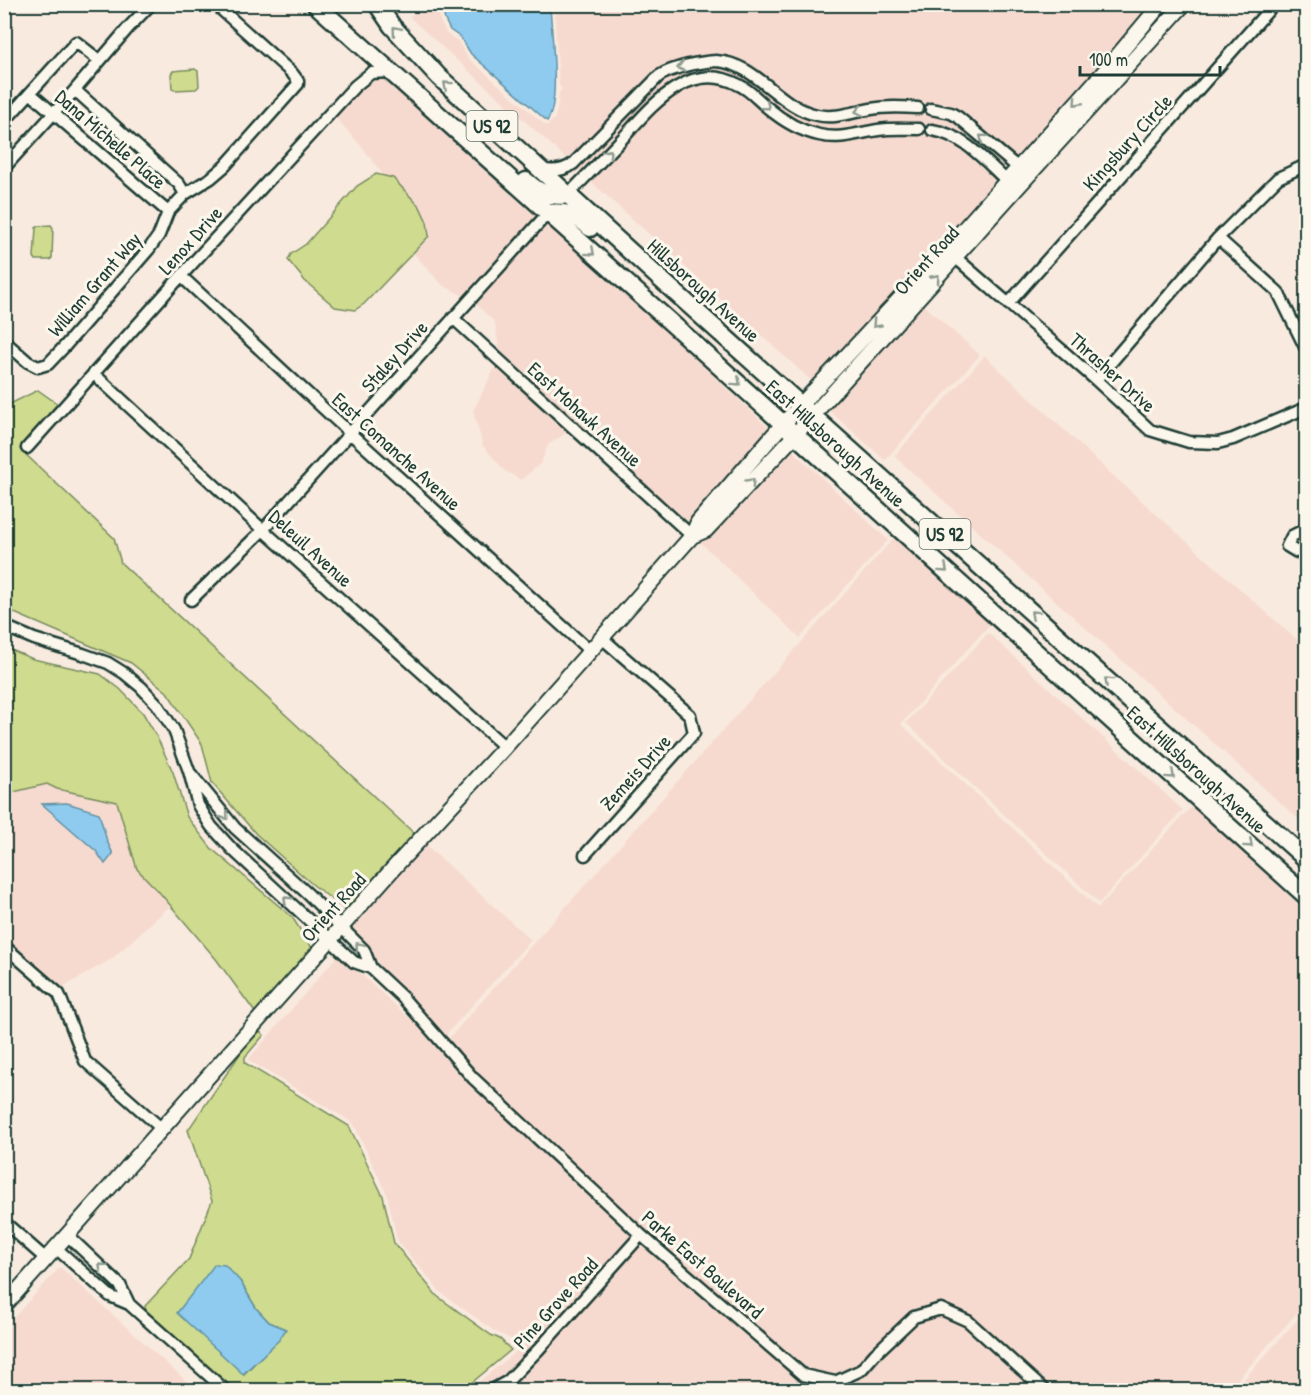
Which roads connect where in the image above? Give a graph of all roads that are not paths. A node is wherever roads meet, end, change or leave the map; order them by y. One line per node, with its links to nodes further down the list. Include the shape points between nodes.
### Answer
1 (152, 4): 8 (street)
2 (215, 4): 24 (street, William Grant Way, via 292,73 298,84 225,166)
3 (315, 4): 9 (main road, US 92)
4 (377, 4): 21 (main road, US 92, one-way to 4, via 439,77)
5 (1161, 4): 22 (street, Orient Road, one-way to 22)
6 (1184, 4): 22 (street, Orient Road)
7 (1274, 4): 32 (street, Kingsbury Circle)
8 (100, 62): 10 (street); 11 (street, via 76,42)
9 (389, 72): 18 (main road, East Hillsborough Avenue / US 92); 30 (street, Lenox Drive, via 371,73 355,86)
10 (75, 90): 14 (street); 24 (street, Dana Michelle Place, via 179,184)
11 (30, 93): 14 (street, Dana Michelle Place); 15 (street)
12 (918, 108): 21 (street, one-way to 21, via 874,108 841,116 815,114 787,102 748,71 710,61 668,70 573,164 557,171)
13 (931, 109): 22 (street, one-way to 13, via 958,117)
14 (53, 113): 20 (street); 26 (street, Dana Michelle Place)
15 (4, 122)
16 (919, 129): 25 (street, one-way to 16, via 660,99 680,85 704,78 737,83 788,122 821,136)
17 (932, 130): 23 (street, via 950,134 966,144)
18 (460, 135): 25 (main road, via 485,147 540,193); 27 (main road, East Hillsborough Avenue / US 92)
19 (1306, 165): 28 (street, via 1278,178)
20 (4, 168)
21 (540, 169): 25 (main road, US 92)
22 (1023, 172): 23 (street, Orient Road)
23 (1011, 185): 29 (street, Orient Road); 39 (street, Orient Road, one-way to 39, via 948,247)
24 (185, 194): 26 (street, William Grant Way)
25 (568, 195): 31 (main road, Hillsborough Avenue / US 92)
26 (168, 212): 34 (street, William Grant Way, via 159,235 148,249 48,364 38,367 27,362)
27 (548, 213): 31 (main road, via 563,212 580,219 627,260); 33 (street, Staley Drive); 40 (main road, East Hillsborough Avenue / US 92, one-way to 40)
28 (1218, 238): 35 (street, via 1278,292); 37 (street)
29 (955, 257): 32 (street, Thrasher Drive); 39 (street, Orient Road, one-way to 29)
30 (181, 276): 36 (street, Lenox Drive); 41 (street, East Comanche Avenue)
31 (657, 276): 39 (main road, Hillsborough Avenue / US 92)
32 (1008, 304): 37 (street, Thrasher Drive)
33 (453, 318): 41 (street, Staley Drive); 45 (street, East Mohawk Avenue)
34 (4, 341)
35 (1306, 349)
36 (94, 374): 42 (street, Lenox Drive); 44 (street, Deleuil Avenue)
37 (1095, 380): 38 (street, Thrasher Drive, via 1150,430 1189,442 1233,439)
38 (1306, 408)
39 (807, 410): 40 (street, Orient Road); 51 (main road, East Hillsborough Avenue / US 92, one-way to 39)
40 (789, 429): 45 (street, Orient Road, via 698,522); 52 (main road, East Hillsborough Avenue / US 92, one-way to 52)
41 (350, 433): 44 (street, Staley Drive); 50 (street, East Comanche Avenue)
42 (27, 448)
43 (1306, 529): 46 (street, via 1292,536 1287,546 1297,552)
44 (263, 530): 47 (street, Staley Drive); 53 (street, Deleuil Avenue)
45 (692, 536): 49 (street, Orient Road)
46 (1306, 548)
47 (191, 600)
48 (4, 626): 54 (street, via 108,663 124,673 157,704 174,730)
49 (602, 638): 50 (street, Orient Road); 57 (street, Zemeis Drive, via 690,714 694,733)
50 (591, 652): 53 (street, Orient Road)
51 (1077, 653): 52 (main road); 55 (main road, East Hillsborough Avenue / US 92, one-way to 51)
52 (1058, 673): 56 (main road, East Hillsborough Avenue / US 92, one-way to 56)
53 (505, 747): 60 (street, Orient Road)
54 (189, 771): 60 (street, Parke East Boulevard, one-way to 60, via 235,828); 61 (street, Parke East Boulevard, one-way to 54, via 211,826 198,805)
55 (1224, 785): 56 (main road); 58 (main road, East Hillsborough Avenue / US 92)
56 (1205, 805): 59 (main road, East Hillsborough Avenue / US 92, one-way to 59)
57 (585, 855)
58 (1306, 859)
59 (1306, 896)
60 (342, 927): 61 (street, Orient Road); 63 (street, Parke East Boulevard, one-way to 60, via 364,950)
61 (330, 940): 63 (street, Parke East Boulevard, via 354,962); 64 (street, Orient Road)
62 (4, 946): 64 (street, via 59,994 85,1060)
63 (371, 968): 67 (street, Parke East Boulevard, via 404,999 473,1078)
64 (162, 1129): 66 (street, Orient Road)
65 (4, 1222): 69 (street)
66 (67, 1235): 68 (street, Orient Road); 70 (street, one-way to 66, via 120,1285)
67 (641, 1235): 73 (street, Pine Grove Road, via 516,1373); 74 (street, Parke East Boulevard, via 803,1376 836,1382 861,1370 914,1317 941,1309 968,1321)
68 (56, 1248): 69 (street, Orient Road); 70 (street, via 110,1296)
69 (46, 1259): 71 (street, Orient Road)
70 (129, 1304): 72 (street)
71 (4, 1306)
72 (225, 1390)
73 (492, 1390)
74 (1044, 1390)

